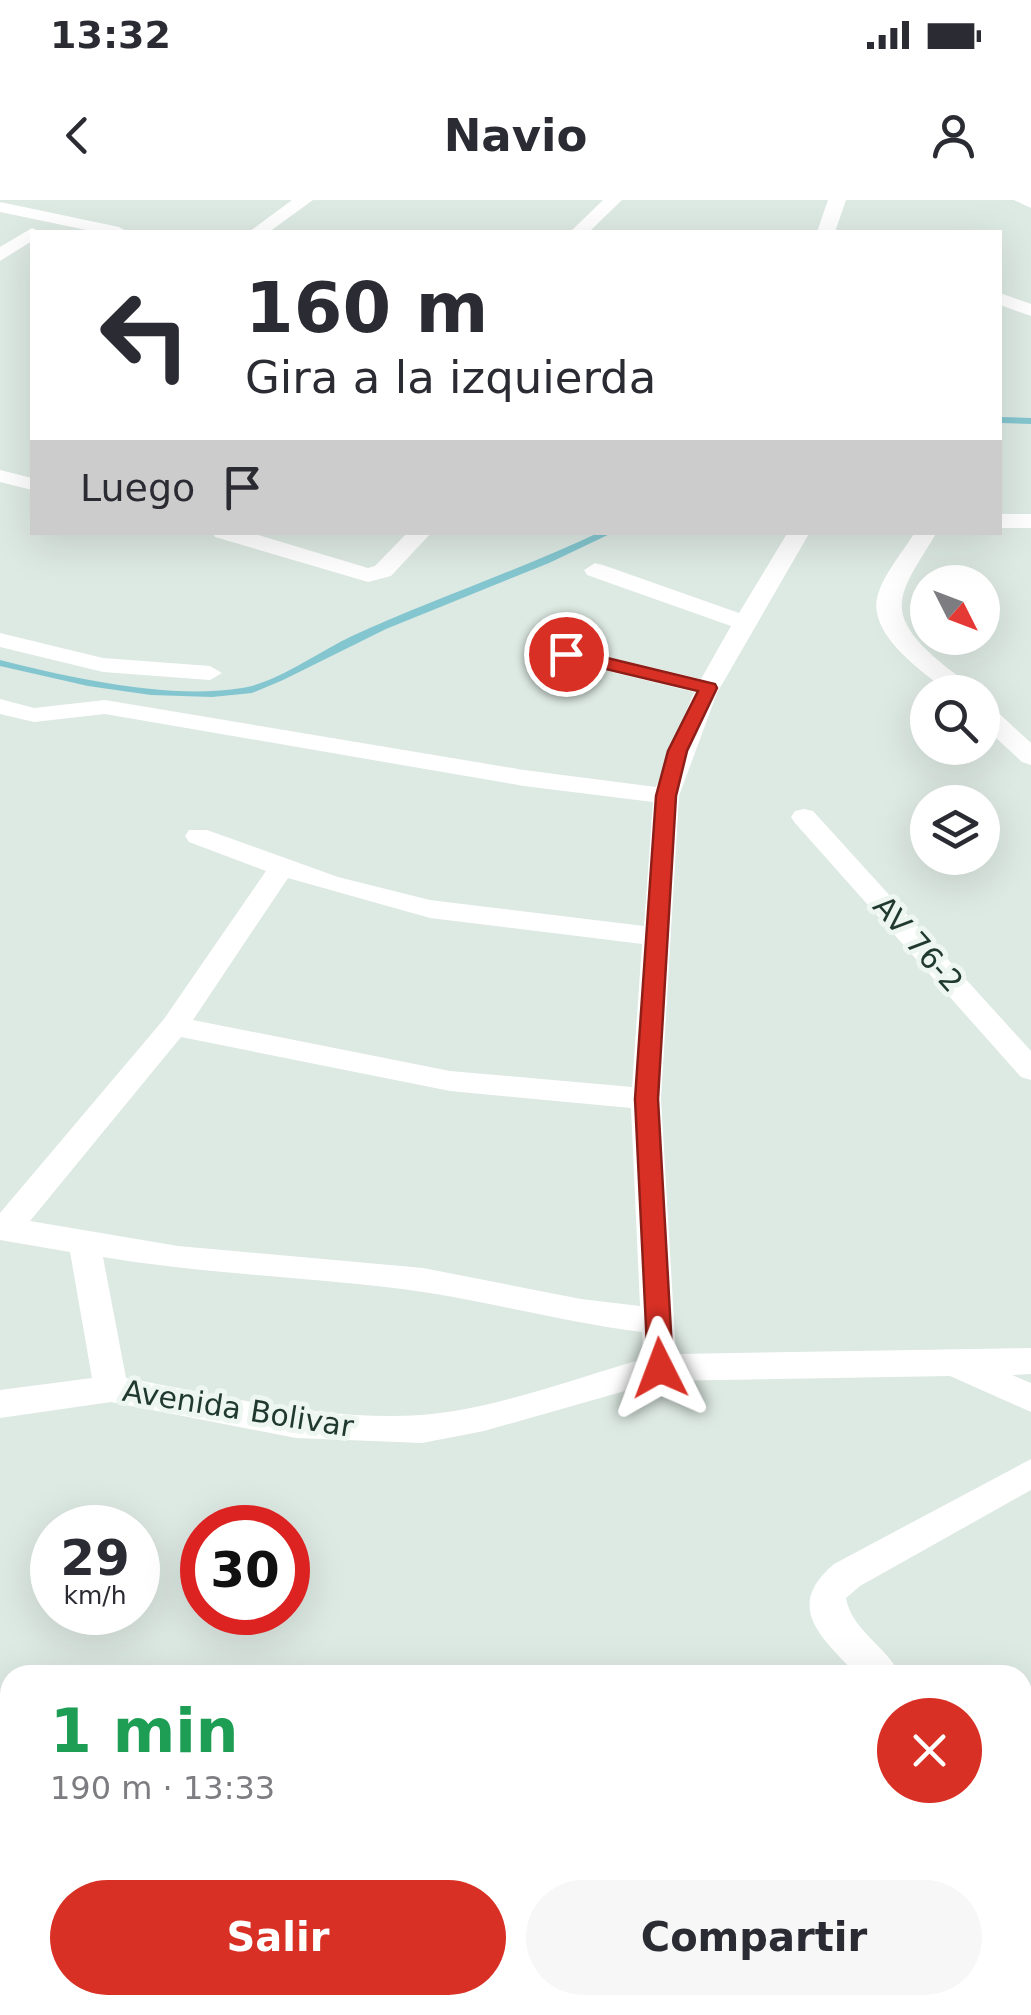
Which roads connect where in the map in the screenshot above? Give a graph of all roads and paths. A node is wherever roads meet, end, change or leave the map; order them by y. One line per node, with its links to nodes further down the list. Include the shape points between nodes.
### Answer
1 (304, 200): 10 (street)
2 (614, 200): 11 (street)
3 (837, 200): 12 (street)
4 (1023, 200): 5 (street)
5 (1031, 203)
6 (0, 207): 7 (street)
7 (53, 219): 8 (street); 9 (street)
8 (37, 230)
9 (108, 230)
10 (261, 230)
11 (581, 230)
12 (827, 230)
13 (30, 235): 14 (street)
14 (0, 254)
15 (1002, 299): 16 (street)
16 (1031, 310)
17 (0, 476): 18 (street)
18 (30, 484)
19 (418, 535): 22 (street, via 377,575)
20 (798, 535): 24 (street)
21 (924, 535): 28 (street, via 888,598 886,616)
22 (253, 536)
23 (595, 570): 24 (street)
24 (746, 623): 29 (street)
25 (0, 640): 27 (street, via 102,665)
26 (566, 654): 29 (street)
27 (210, 673)
28 (943, 675)
29 (708, 688): 33 (street, via 677,751)
30 (0, 706): 33 (street, via 46,716 105,707)
31 (1000, 728): 32 (street)
32 (1031, 756)
33 (666, 796): 37 (street)
34 (804, 817): 39 (street, AV 76-2)
35 (198, 836): 36 (street)
36 (282, 868): 37 (street, via 464,915); 38 (street)
37 (656, 936): 40 (street)
38 (174, 1026): 40 (street, via 450,1080); 41 (street)
39 (1031, 1070)
40 (646, 1099): 43 (street)
41 (2, 1228): 42 (street)
42 (84, 1242): 43 (street, via 178,1258 423,1280 581,1312); 47 (street)
43 (658, 1320): 46 (street)
44 (950, 1360): 45 (street, Avenida Bolivar); 46 (street, Avenida Bolivar); 48 (street)
45 (1031, 1361)
46 (660, 1368): 47 (street, Avenida Bolivar, via 422,1429 296,1424)
47 (111, 1388): 49 (street, Avenida Bolivar)
48 (1031, 1398)
49 (0, 1404)
50 (1031, 1473): 51 (street, via 827,1592 832,1623)
51 (872, 1665)

